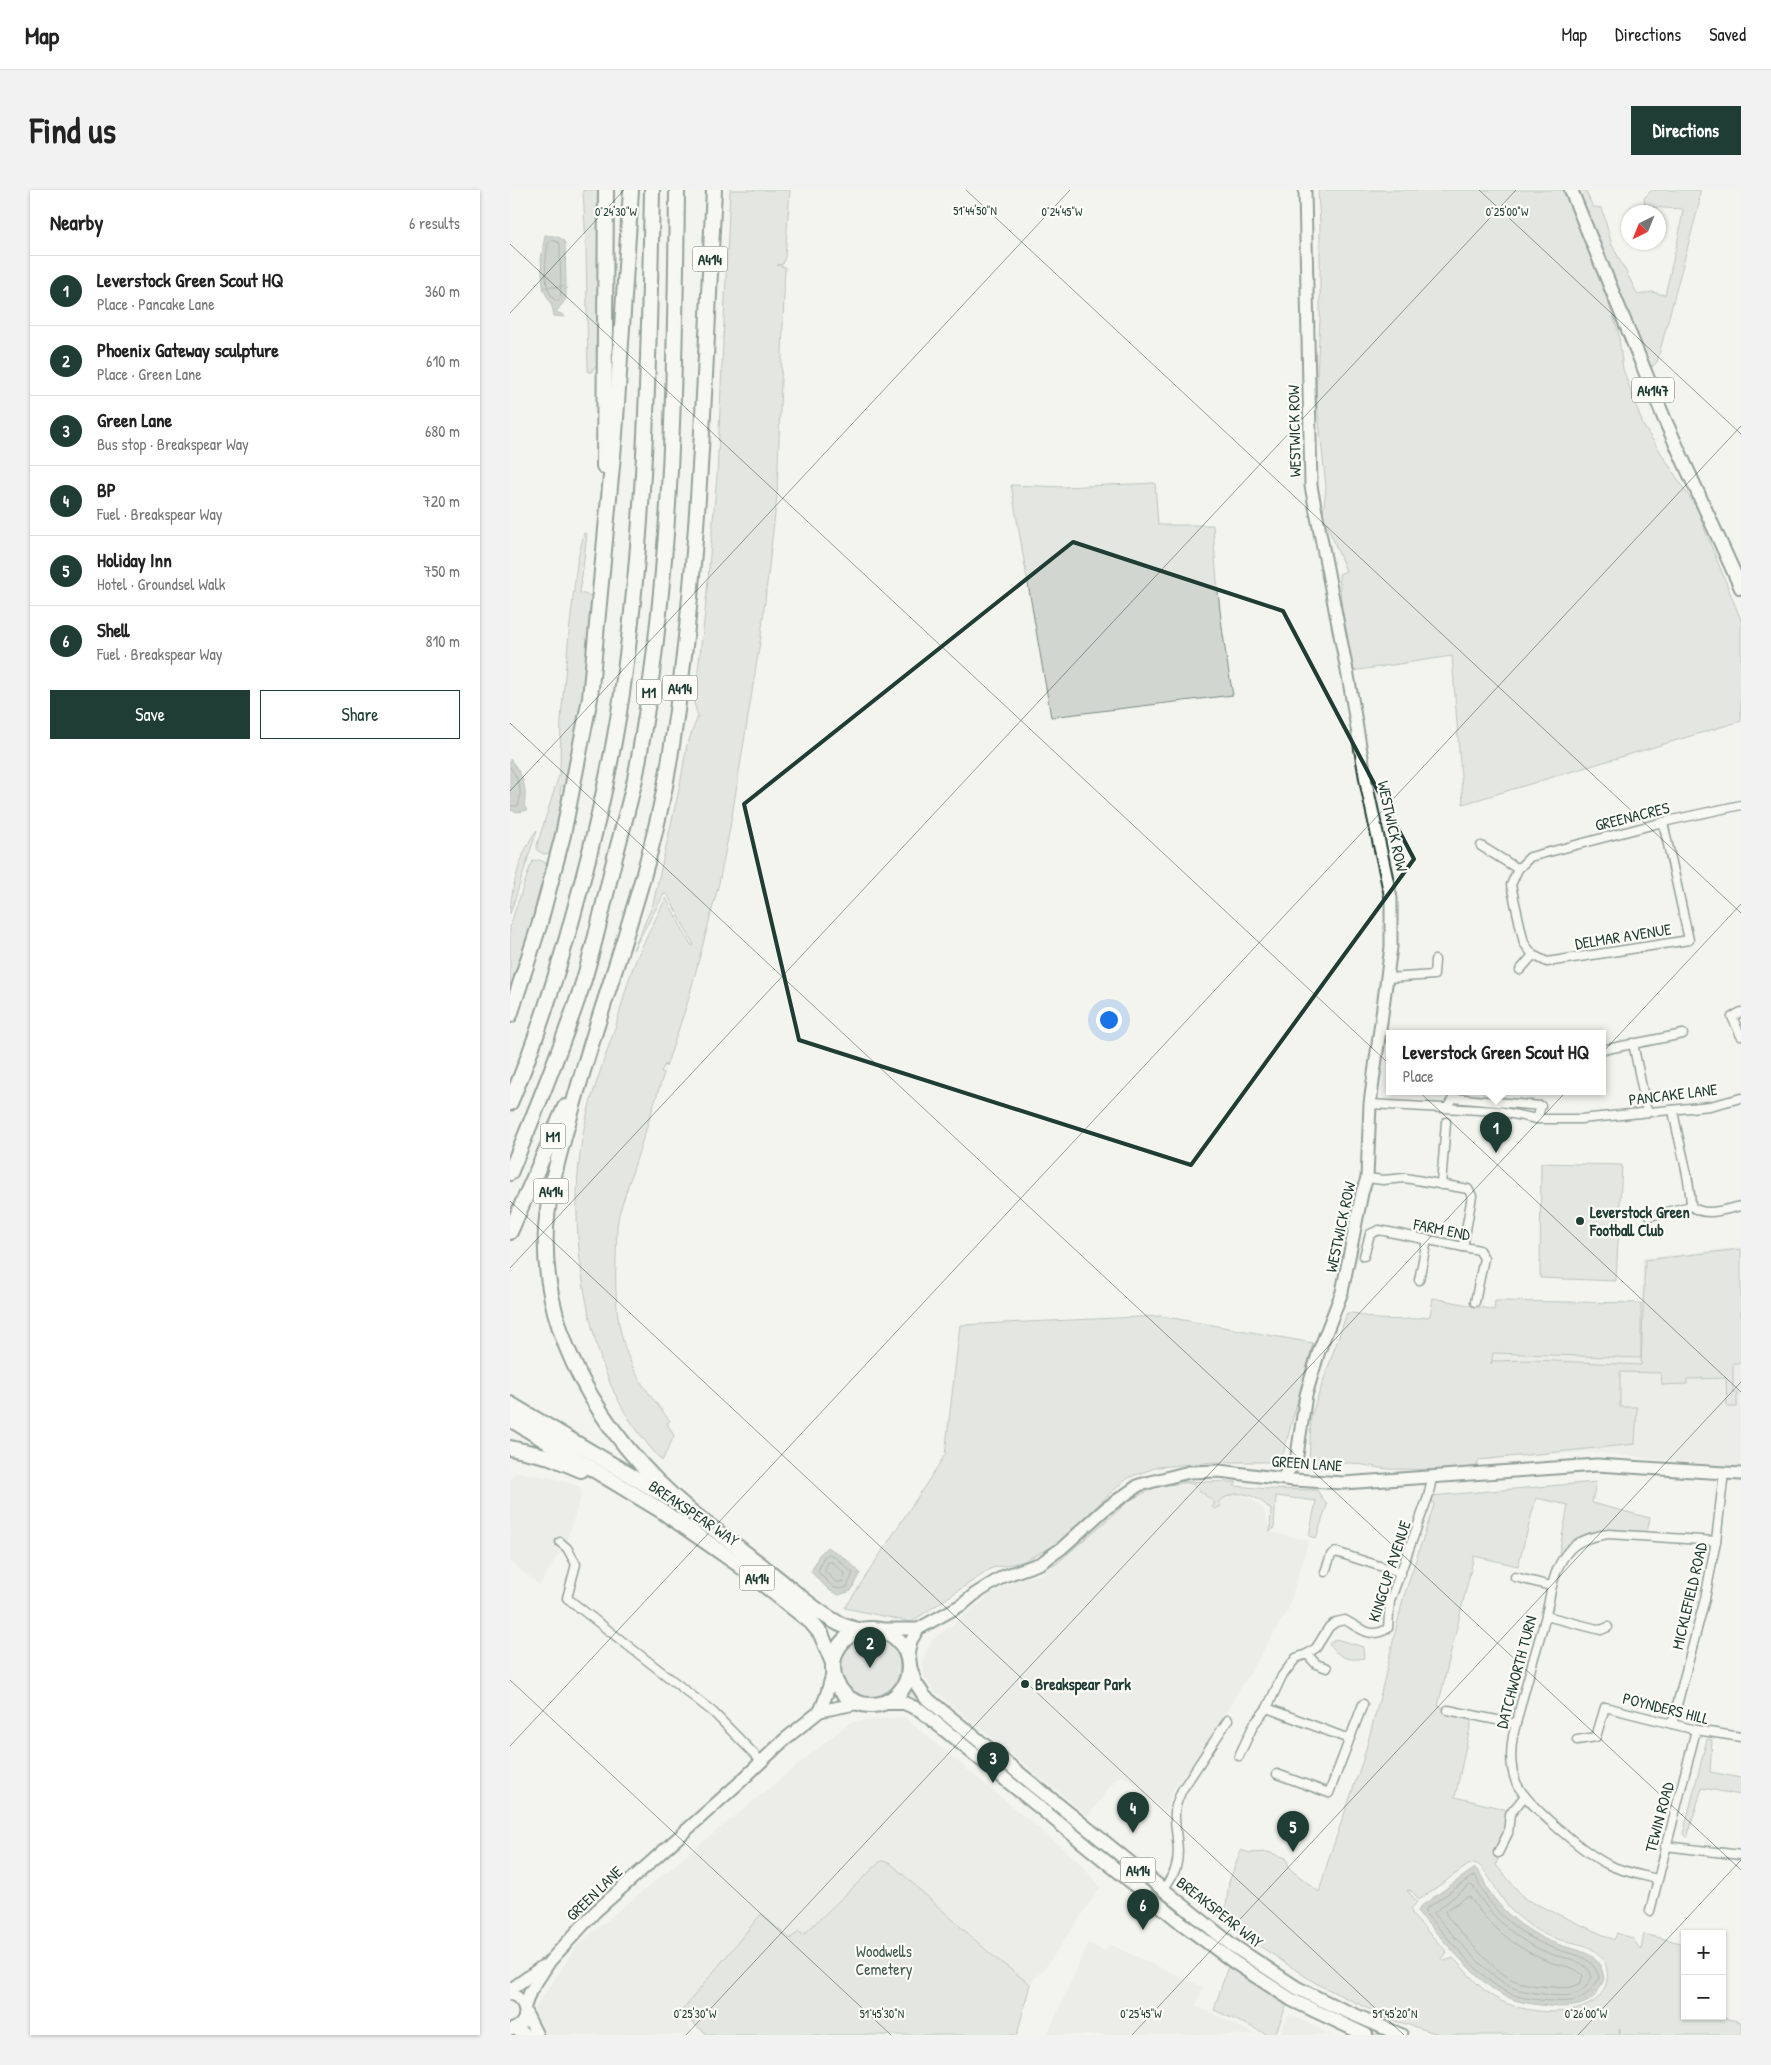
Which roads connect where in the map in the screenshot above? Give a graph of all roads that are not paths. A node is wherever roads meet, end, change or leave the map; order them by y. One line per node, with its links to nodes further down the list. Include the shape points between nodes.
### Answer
1 (606, 190): 10 (highway)
2 (631, 190): 10 (highway)
3 (652, 190): 28 (highway, M1, via 643,467 625,672 598,823 543,1018)
4 (676, 190): 37 (highway, M1, via 670,467 645,721 634,781 581,988)
5 (705, 190): 9 (highway)
6 (714, 190): 9 (highway, A414)
7 (1305, 190): 19 (street, WESTWICK ROW, via 1311,486 1391,898)
8 (1571, 190): 11 (main road, A4147, via 1664,418)
9 (707, 328): 24 (highway, A414, via 693,574 669,766 644,877)
10 (602, 574): 21 (highway, via 590,698 576,776 539,926)
11 (1741, 588)
12 (1741, 805): 13 (street, GREENACRES)
13 (1663, 822): 15 (street, GREENACRES, via 1530,857); 16 (street, DELMAR AVENUE, via 1689,940 1547,962)
14 (1481, 846): 15 (street)
15 (1518, 869): 16 (street, via 1511,885 1524,943)
16 (1533, 955): 18 (street)
17 (1436, 960): 19 (street, via 1434,975)
18 (1520, 970)
19 (1388, 978): 30 (street, WESTWICK ROW)
20 (1741, 1012): 23 (street, via 1732,1017)
21 (510, 1014)
22 (1683, 1034): 25 (street)
23 (1741, 1036)
24 (592, 1038): 43 (highway, M1); 59 (highway, A414, via 554,1176 548,1211 547,1262 555,1310 566,1347 602,1412 650,1475)
25 (1633, 1043): 26 (street); 34 (street)
26 (1606, 1049)
27 (1741, 1098): 32 (street, PANCAKE LANE, via 1710,1106)
28 (510, 1103)
29 (1499, 1103): 31 (street, via 1453,1098); 33 (street); 35 (street, via 1541,1106)
30 (1370, 1104): 31 (street, PANCAKE LANE); 38 (street, WESTWICK ROW)
31 (1448, 1107): 33 (street, PANCAKE LANE)
32 (1672, 1110): 34 (street, PANCAKE LANE); 40 (street, via 1688,1174)
33 (1498, 1111): 35 (street, PANCAKE LANE)
34 (1647, 1112): 35 (street, PANCAKE LANE, via 1581,1119)
35 (1537, 1119)
36 (1446, 1122): 39 (street)
37 (510, 1173)
38 (1367, 1178): 39 (street, via 1405,1178); 52 (street, WESTWICK ROW, via 1342,1292 1306,1395)
39 (1441, 1185): 45 (street, via 1468,1189 1472,1196)
40 (1691, 1206): 41 (street, via 1698,1212 1707,1213); 42 (street)
41 (1741, 1206)
42 (1650, 1216)
43 (510, 1232)
44 (1427, 1240): 45 (street, FARM END); 46 (street, FARM END, via 1379,1230 1370,1234); 47 (street)
45 (1463, 1247): 48 (street, FARM END, via 1479,1250 1484,1258)
46 (1364, 1256)
47 (1419, 1280)
48 (1475, 1302)
49 (510, 1404): 59 (highway)
50 (510, 1419): 58 (highway, BREAKSPEAR WAY / A414)
51 (510, 1448): 58 (highway, via 570,1465)
52 (1296, 1462): 55 (street); 57 (street)
53 (1724, 1472): 54 (street, GREEN LANE); 56 (street, GREEN LANE, via 1597,1465); 60 (street, MICKLEFIELD ROAD)
54 (1741, 1474)
55 (1282, 1478): 57 (street, GREEN LANE); 70 (street, GREEN LANE, via 1219,1471 1189,1472 1139,1485 1110,1504 1041,1563 1004,1576)
56 (1432, 1478): 57 (street, GREEN LANE, via 1344,1483); 63 (street, KINGCUP AVENUE)
57 (1310, 1481)
58 (662, 1511): 73 (highway, BREAKSPEAR WAY / A414, via 738,1564 811,1622 820,1634)
59 (689, 1511): 69 (highway, BREAKSPEAR WAY / A414, via 836,1622)
60 (1716, 1541): 65 (street, DATCHWORTH TURN, via 1609,1534 1593,1536 1567,1553); 83 (street, MICKLEFIELD ROAD, via 1705,1599)
61 (560, 1542): 89 (street, via 568,1548 576,1564 567,1598 707,1707)
62 (1325, 1572): 63 (street, via 1336,1552)
63 (1402, 1573): 71 (street, KINGCUP AVENUE, via 1390,1600 1388,1628 1372,1634 1345,1620 1336,1622)
64 (1515, 1577): 65 (street)
65 (1551, 1586): 66 (street, DATCHWORTH TURN)
66 (1546, 1616): 67 (street, via 1601,1630); 82 (street, DATCHWORTH TURN)
67 (1608, 1627)
68 (879, 1629): 69 (highway); 70 (street); 72 (highway, via 901,1643)
69 (858, 1630): 73 (highway, via 838,1646)
70 (918, 1630): 72 (street, via 911,1641)
71 (1308, 1654): 74 (street, via 1316,1664); 78 (street, KINGCUP AVENUE, via 1296,1658 1282,1676)
72 (908, 1659): 76 (highway, via 907,1678 900,1692); 96 (main road, BREAKSPEAR WAY / A414, via 914,1682 925,1697)
73 (833, 1667): 75 (highway, via 842,1691); 80 (street)
74 (1327, 1668)
75 (860, 1703): 76 (highway); 80 (street, GREEN LANE)
76 (883, 1703): 105 (main road, BREAKSPEAR WAY / A414, via 904,1703 920,1710 1184,1925 1292,2000)
77 (1363, 1704): 86 (street)
78 (1267, 1708): 86 (street); 88 (street, KINGCUP AVENUE, via 1254,1724)
79 (1448, 1710): 82 (street)
80 (820, 1711): 89 (street, GREEN LANE)
81 (1228, 1720): 96 (street, via 1177,1802 1174,1812 1179,1845 1177,1863)
82 (1516, 1724): 91 (street, DATCHWORTH TURN, via 1511,1756 1516,1782)
83 (1672, 1724): 84 (street, POYNDERS HILL); 87 (street, POYNDERS HILL, via 1605,1707 1596,1738)
84 (1696, 1730): 85 (street, POYNDERS HILL); 92 (street, TEWIN ROAD)
85 (1741, 1737)
86 (1349, 1739): 90 (street, via 1329,1793)
87 (1577, 1740)
88 (1239, 1756)
89 (761, 1761): 98 (street, GREEN LANE, via 595,1912)
90 (1277, 1774)
91 (1525, 1796): 93 (street, via 1510,1814 1508,1832); 95 (street, DATCHWORTH TURN, via 1599,1859)
92 (1665, 1846): 94 (street); 95 (street, TEWIN ROAD)
93 (1498, 1853)
94 (1741, 1855)
95 (1657, 1879): 97 (street, TEWIN ROAD)
96 (1163, 1890): 106 (main road, BREAKSPEAR WAY / A414, via 1232,1945 1297,1988)
97 (1650, 1911)
98 (550, 1961): 99 (street, GREEN LANE); 101 (street, GREEN LANE, via 530,1992)
99 (510, 1990)
100 (510, 1994): 101 (street, via 518,1997)
101 (525, 2009): 102 (street, GREEN LANE, via 522,2023); 104 (street)
102 (512, 2029): 103 (street)
103 (526, 2035)
104 (537, 2035)
105 (1366, 2035)
106 (1402, 2035)

